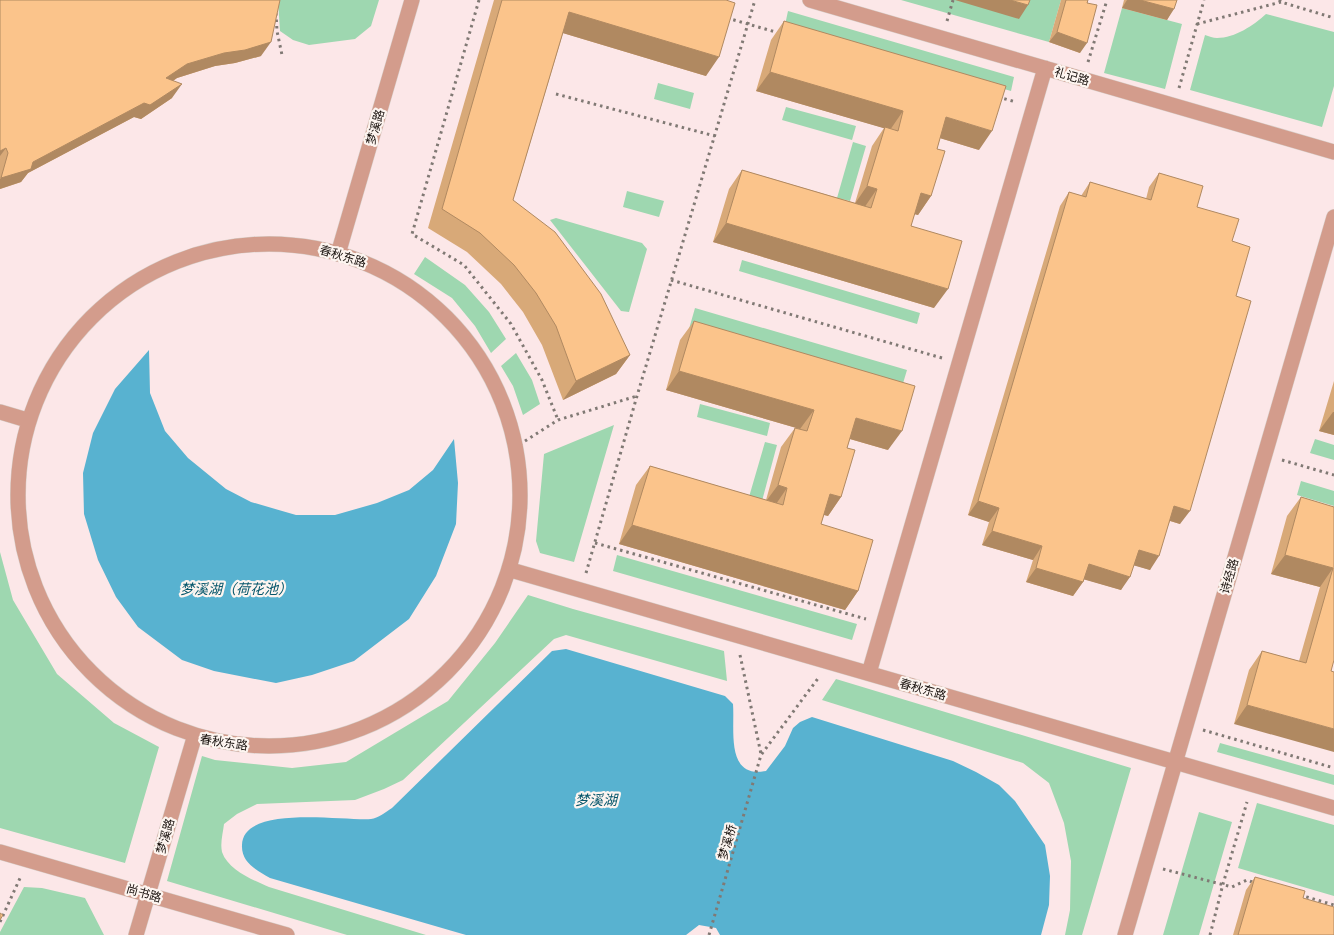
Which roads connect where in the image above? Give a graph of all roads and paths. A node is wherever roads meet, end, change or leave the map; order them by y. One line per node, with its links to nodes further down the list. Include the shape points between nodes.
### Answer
1 (412, 0): 24 (lane, 梦溪路)
2 (479, 0): 30 (path, via 412,234 464,265 505,316 542,380)
3 (755, 0): 11 (path)
4 (810, 0): 15 (lane, 礼记路)
5 (1107, 0): 16 (path)
6 (1204, 0): 12 (path)
7 (1280, 1): 10 (path); 12 (path)
8 (276, 8): 14 (path)
9 (721, 16): 11 (path)
10 (1334, 18)
11 (748, 24): 13 (path); 21 (path)
12 (1197, 24): 19 (path)
13 (786, 35)
14 (282, 55)
15 (1045, 68): 16 (lane, 礼记路); 20 (lane)
16 (1082, 79): 19 (lane, 礼记路)
17 (556, 94): 21 (path)
18 (996, 96): 20 (path)
19 (1174, 106): 22 (lane, 礼记路)
20 (1034, 108): 26 (lane)
21 (715, 136): 25 (path)
22 (1334, 152)
23 (1334, 217): 32 (lane, 诗经路)
24 (338, 254): 29 (lane, 春秋东路, via 300,243 213,247 131,282 67,342); 31 (lane, 春秋东路, via 385,269 455,322 502,396)
25 (672, 280): 26 (path); 27 (path)
26 (960, 364): 37 (lane)
27 (637, 396): 30 (path); 34 (path)
28 (0, 412): 29 (lane)
29 (27, 420): 42 (lane, 春秋东路, via 16,499 29,577 66,648 123,703)
30 (558, 420): 31 (path)
31 (514, 448): 35 (lane, 春秋东路, via 522,482)
32 (1265, 455): 33 (path); 41 (lane, 诗经路)
33 (1334, 475)
34 (595, 543): 36 (path); 37 (path)
35 (511, 570): 36 (lane, 春秋东路); 42 (lane, 春秋东路, via 476,641 421,698 403,708 350,735 272,749)
36 (581, 590): 38 (lane, 春秋东路)
37 (884, 624): 40 (lane)
38 (735, 634): 39 (lane, 春秋东路); 43 (path)
39 (830, 662): 40 (lane, 春秋东路); 43 (path)
40 (870, 673): 44 (lane, 春秋东路)
41 (1186, 725): 44 (lane, 诗经路); 45 (path)
42 (194, 738): 53 (lane, 梦溪路)
43 (761, 755): 59 (path, 梦溪桥)
44 (1175, 762): 46 (lane, 春秋东路); 50 (lane, 诗经路)
45 (1334, 768)
46 (1252, 785): 47 (lane, 春秋东路); 52 (path)
47 (1334, 808)
48 (0, 852): 49 (lane, 尚书路)
49 (29, 860): 53 (lane, 尚书路); 56 (path)
50 (1146, 864): 52 (path); 60 (lane, 诗经路)
51 (1256, 883): 52 (path, via 1247,880 1232,887)
52 (1223, 884): 61 (path)
53 (148, 894): 57 (lane, 梦溪路); 58 (lane, 尚书路)
54 (1299, 895): 55 (path)
55 (1334, 905)
56 (0, 922)
57 (136, 935)
58 (287, 935)
59 (709, 935)
60 (1125, 935)
61 (1210, 935)

